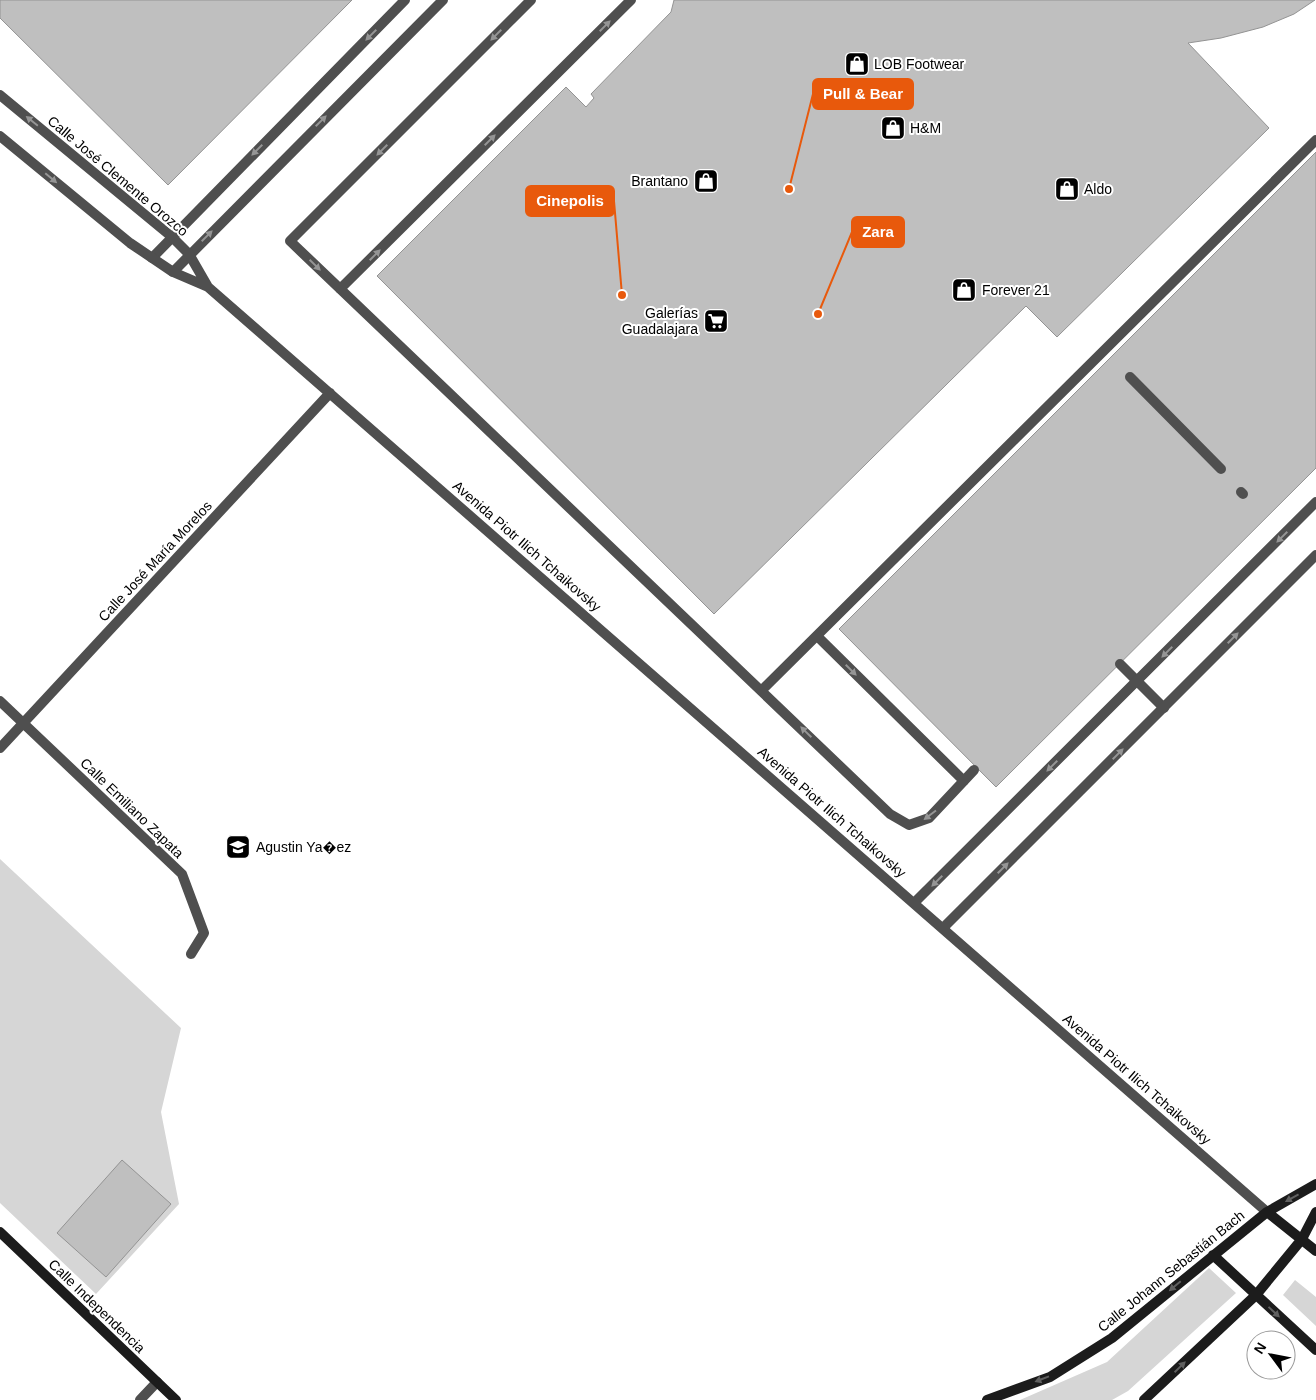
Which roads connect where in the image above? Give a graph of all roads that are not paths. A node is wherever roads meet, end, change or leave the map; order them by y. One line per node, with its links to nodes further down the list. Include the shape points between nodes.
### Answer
1 (405, 0): 8 (street, one-way to 8)
2 (443, 0): 9 (street, one-way to 2)
3 (531, 0): 13 (street, one-way to 13, via 290,241)
4 (631, 0): 13 (street, one-way to 4)
5 (0, 95): 8 (street, Calle José Clemente Orozco, one-way to 5)
6 (0, 136): 10 (street, Calle José Clemente Orozco, one-way to 10)
7 (1316, 140): 19 (street)
8 (172, 237): 9 (street, Calle José Clemente Orozco); 10 (street)
9 (189, 254): 11 (street); 12 (street, Calle José Clemente Orozco)
10 (152, 258): 11 (street, Calle José Clemente Orozco)
11 (173, 272): 12 (street, Calle José Clemente Orozco)
12 (208, 287): 15 (street, Calle José Clemente Orozco)
13 (340, 289): 22 (street)
14 (1130, 377): 16 (street)
15 (330, 394): 25 (street, Calle José María Morelos); 29 (street, Avenida Piotr Ilich Tchaikovsky)
16 (1220, 470)
17 (1316, 502): 21 (street, one-way to 21)
18 (1316, 555): 24 (street, one-way to 18)
19 (817, 636): 22 (street); 28 (street, one-way to 28)
20 (1120, 664): 21 (street)
21 (1138, 681): 24 (street); 29 (street, one-way to 29)
22 (762, 690): 28 (street, one-way to 22, via 929,818 910,825 890,814)
23 (0, 702): 25 (street, Calle Emiliano Zapata)
24 (1164, 708): 30 (street, one-way to 24)
25 (23, 723): 26 (street, Calle José María Morelos); 31 (street, Calle Emiliano Zapata, via 182,874 204,933)
26 (0, 748)
27 (974, 770): 28 (street)
28 (964, 781)
29 (915, 902): 30 (street, Avenida Piotr Ilich Tchaikovsky)
30 (944, 927): 33 (street, Avenida Piotr Ilich Tchaikovsky)
31 (191, 954)
32 (1316, 1184): 33 (street, Calle Johann Sebastián Bach, one-way to 33)
33 (1267, 1212): 36 (street, Avenida Piotr Ilich Tchaikovsky); 38 (street, Calle Johann Sebastián Bach)
34 (1316, 1212): 36 (street)
35 (0, 1232): 41 (street, Calle Independencia)
36 (1302, 1239): 37 (street, Avenida Piotr Ilich Tchaikovsky); 39 (street)
37 (1316, 1250)
38 (1213, 1254): 39 (street); 44 (street, Calle Johann Sebastián Bach, one-way to 44, via 1112,1338 1050,1376)
39 (1256, 1295): 40 (street, one-way to 40); 45 (street, one-way to 39)
40 (1316, 1350)
41 (157, 1382): 42 (street); 43 (street, Calle Independencia)
42 (140, 1400)
43 (176, 1400)
44 (987, 1400)
45 (1144, 1400)

